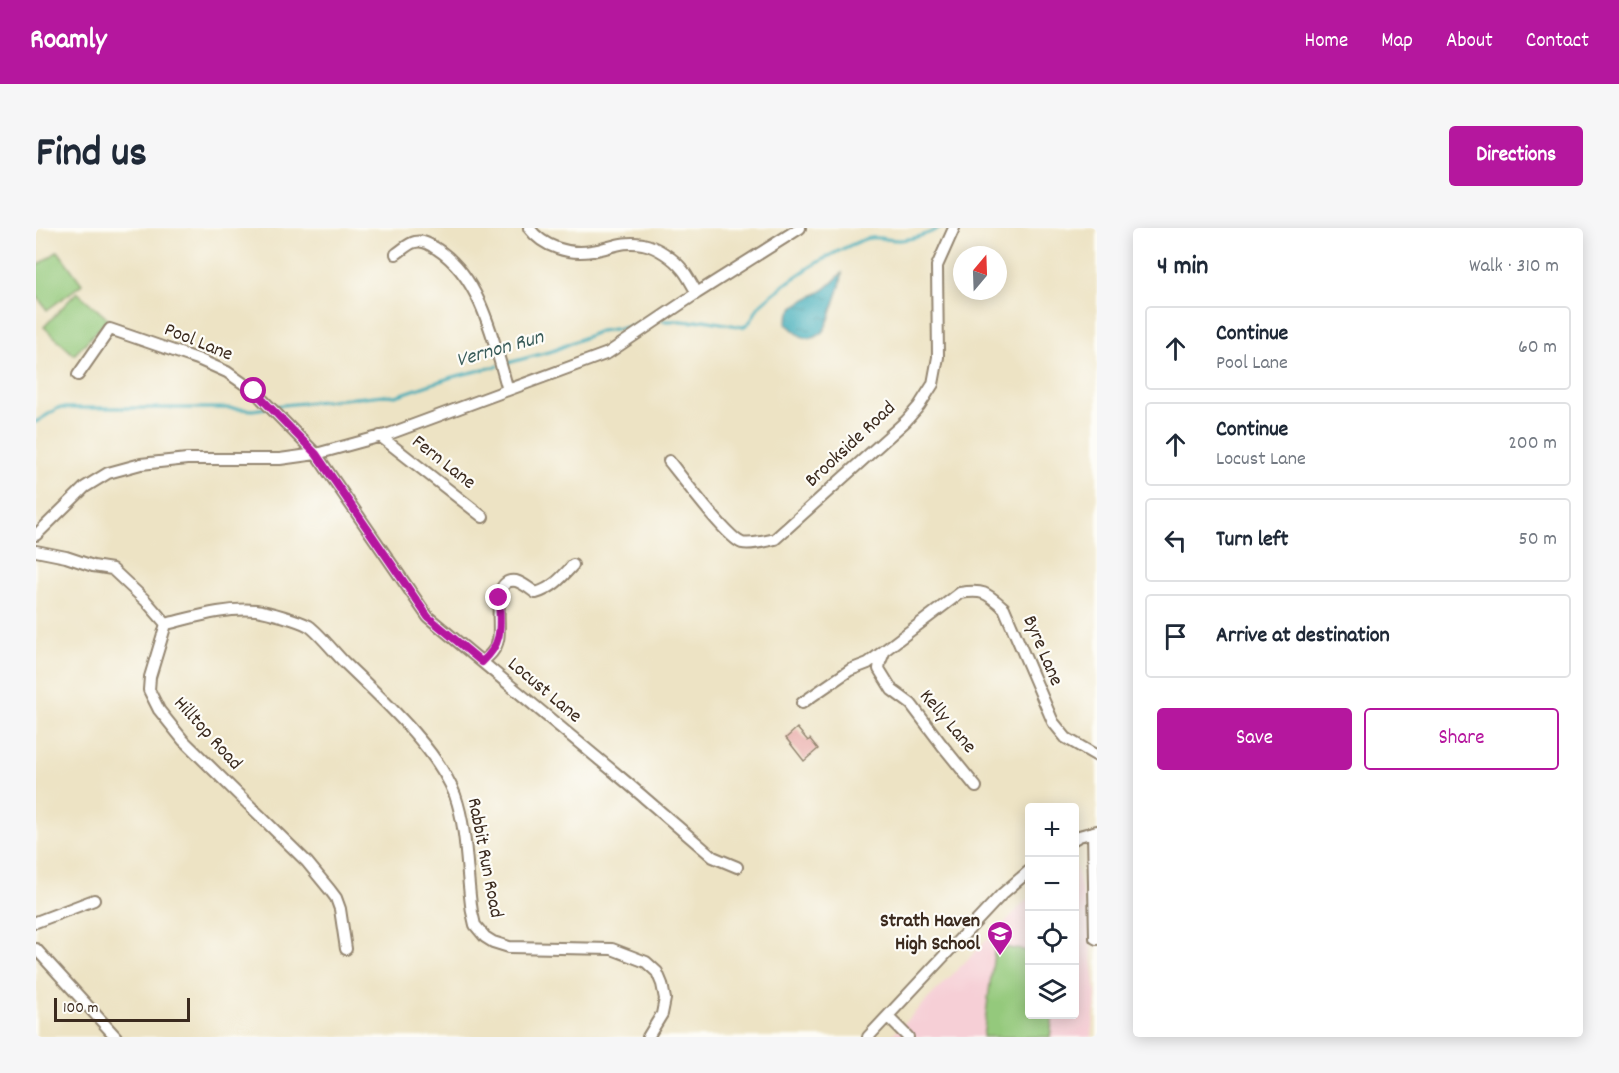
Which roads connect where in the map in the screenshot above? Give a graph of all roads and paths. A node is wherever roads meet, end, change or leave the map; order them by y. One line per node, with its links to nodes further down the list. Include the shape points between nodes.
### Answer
1 (529, 228): 5 (street, via 554,247 572,252 592,252 620,243 644,244 665,254 682,269)
2 (800, 228): 5 (street)
3 (954, 228): 10 (street, Brookside Road, via 937,266 938,357 933,384 906,421 775,539 742,543 726,531)
4 (396, 254): 7 (street, via 420,241 452,262 476,295)
5 (697, 293): 7 (street, via 608,352)
6 (78, 375): 9 (street, Pool Lane, via 110,329 227,372 254,391)
7 (508, 390): 8 (street)
8 (380, 436): 9 (street); 11 (street, Fern Lane)
9 (316, 454): 12 (street, via 280,459 187,459 141,464 108,473 85,487); 17 (street, Locust Lane, via 428,617)
10 (669, 461)
11 (483, 517)
12 (36, 535)
13 (36, 550): 15 (street, via 112,569)
14 (573, 565): 17 (street, via 554,585 536,593 518,582 502,586 498,640)
15 (166, 624): 28 (street, Hilltop Road, via 150,677 150,690 159,710 183,740 308,862 330,890 340,909); 32 (street, Rabbit Run Road, via 227,611 256,610 309,626 399,716 442,769 463,825 475,925 485,937 509,947 612,949 646,962 657,972 665,999 662,1014)
16 (885, 650): 18 (street, Byre Lane); 19 (street, Byre Lane, via 960,593 977,590 991,597 1004,608 1053,722 1066,738); 20 (street, Kelly Lane, via 879,669 892,690 911,704)
17 (482, 662): 23 (street, Locust Lane, via 713,857)
18 (802, 703)
19 (1097, 756)
20 (976, 787)
21 (1095, 831): 22 (street); 27 (street)
22 (1079, 836)
23 (737, 867)
24 (1025, 874): 30 (street)
25 (94, 900): 26 (street)
26 (36, 922)
27 (1097, 939)
28 (346, 949)
29 (36, 950): 31 (street)
30 (888, 1017): 33 (street); 34 (street)
31 (116, 1037)
32 (648, 1037)
33 (868, 1037)
34 (908, 1037)

